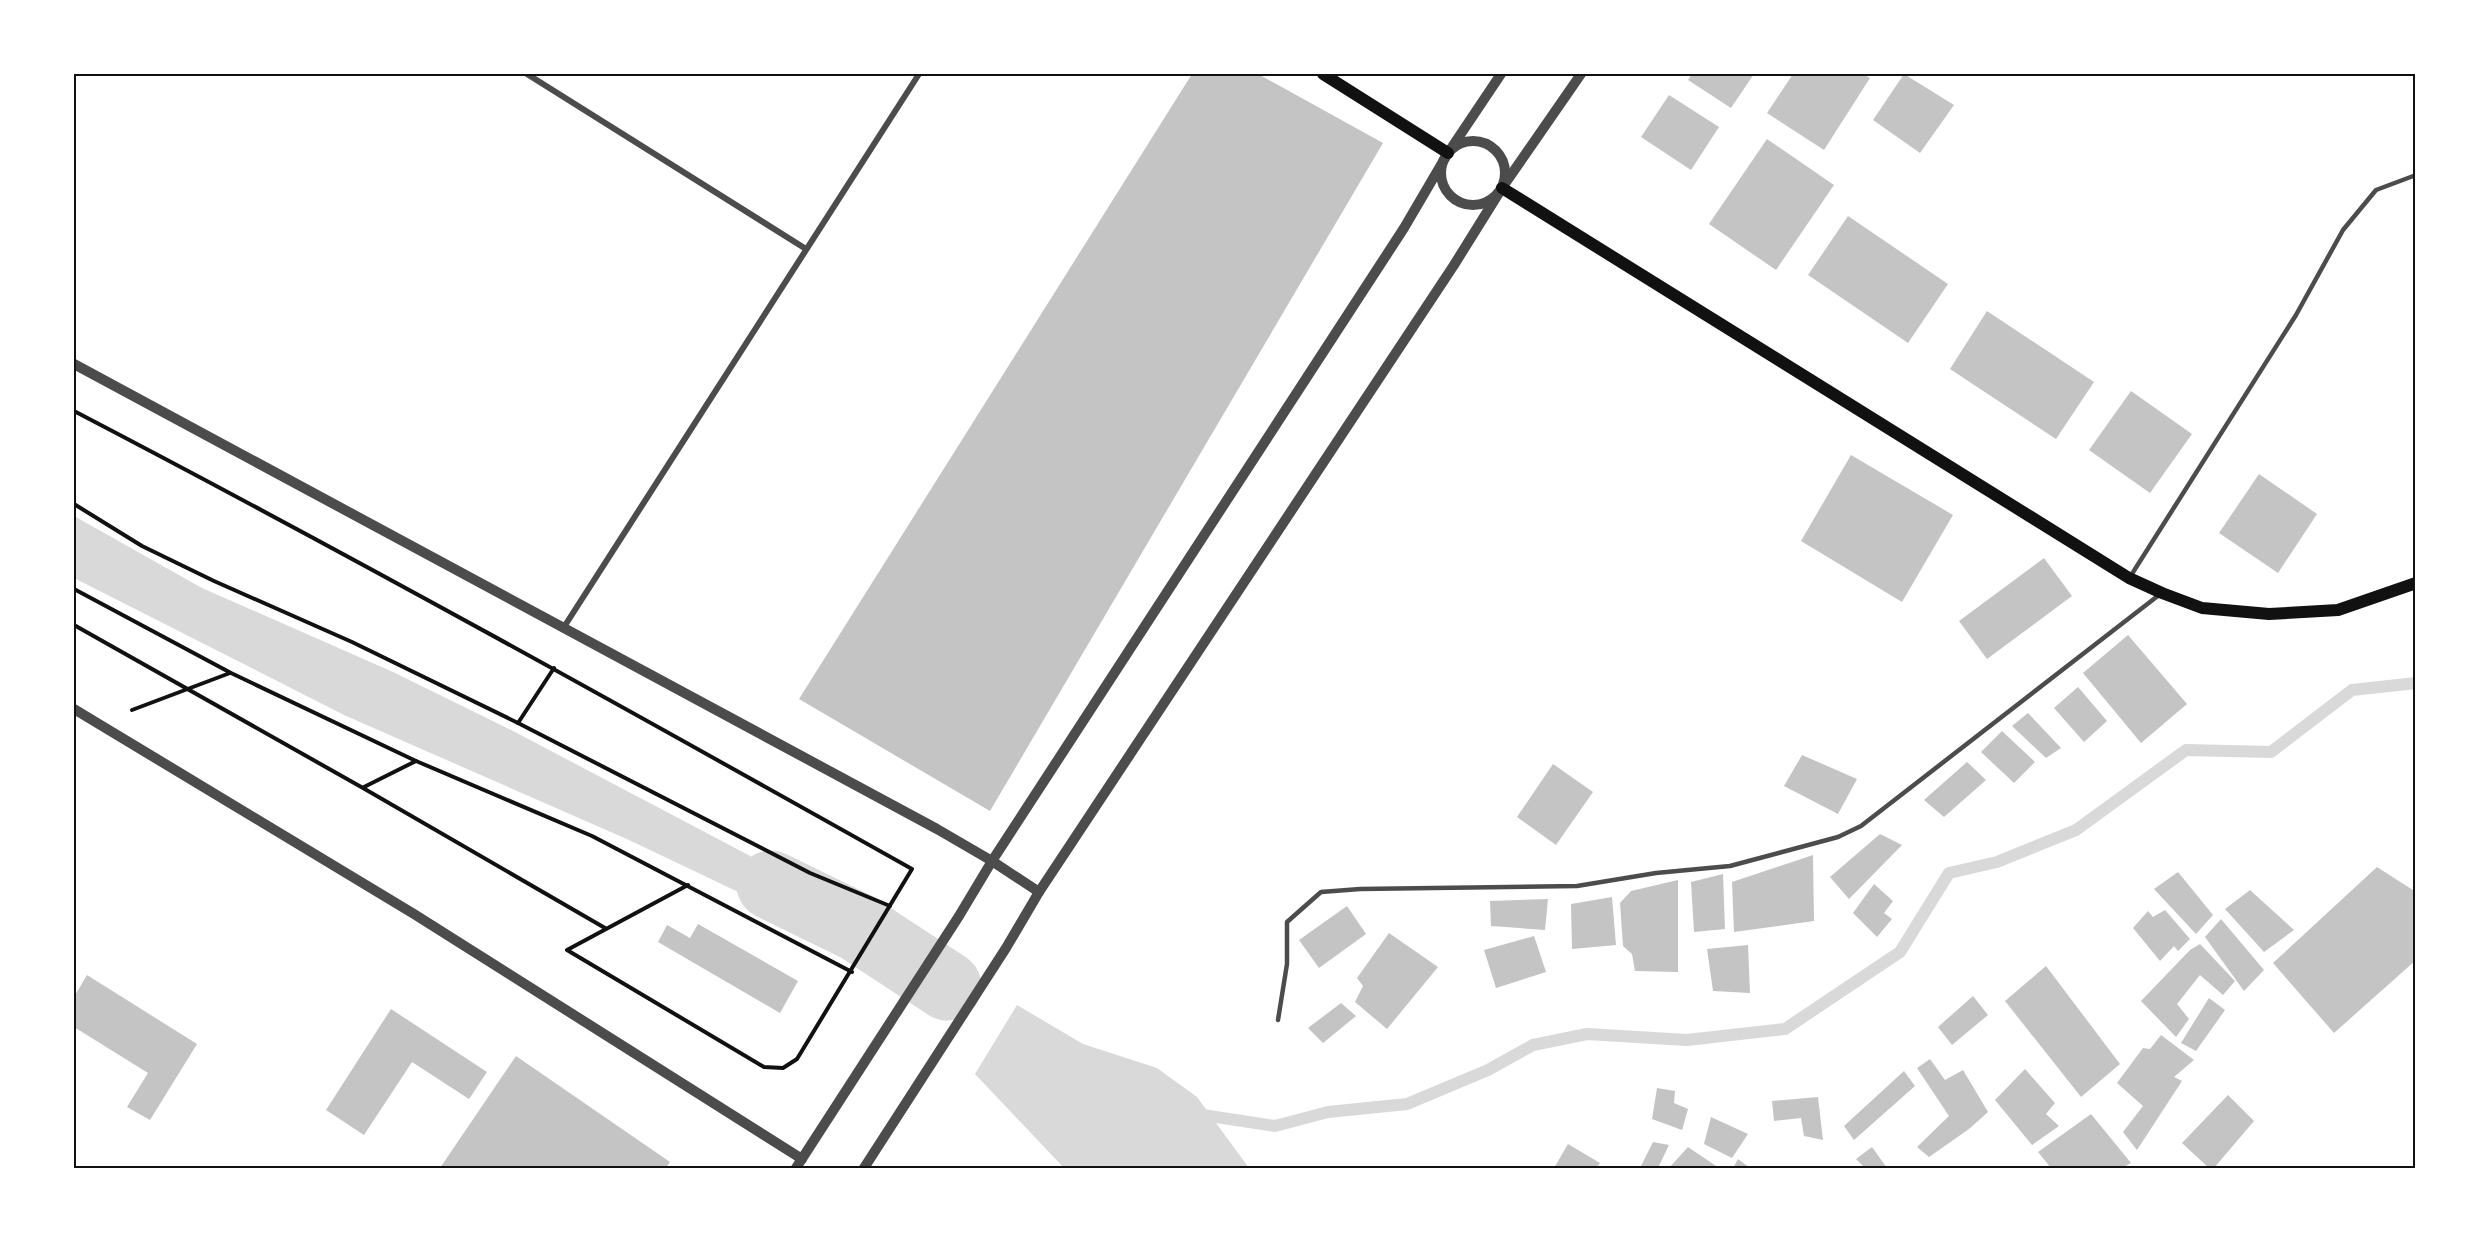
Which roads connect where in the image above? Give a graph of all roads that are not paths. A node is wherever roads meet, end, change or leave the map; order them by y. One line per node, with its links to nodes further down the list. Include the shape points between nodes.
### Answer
1 (526, 74): 9 (street)
2 (919, 74): 9 (street)
3 (1323, 74): 6 (main road)
4 (1501, 74): 6 (street)
5 (1581, 74): 8 (street)
6 (1448, 153): 8 (street, via 1473,141 1491,147 1503,161); 8 (street, via 1441,174 1455,200 1481,205); 16 (street, via 1404,228)
7 (2415, 175): 11 (lane, via 2376,190 2343,230 2296,315)
8 (1502, 188): 11 (main road); 17 (street)
9 (806, 249): 14 (street)
10 (74, 364): 14 (street)
11 (2129, 578): 13 (main road)
12 (2415, 583): 13 (main road, via 2338,610 2280,613 2202,608)
13 (2162, 593): 18 (lane, via 1861,826 1838,837 1730,866 1577,886 1321,892 1287,922 1287,964)
14 (564, 627): 16 (street)
15 (74, 710): 19 (street, via 414,914)
16 (992, 861): 17 (street); 19 (street)
17 (1039, 892): 20 (street)
18 (1278, 1020)
19 (799, 1164)
20 (864, 1168)

